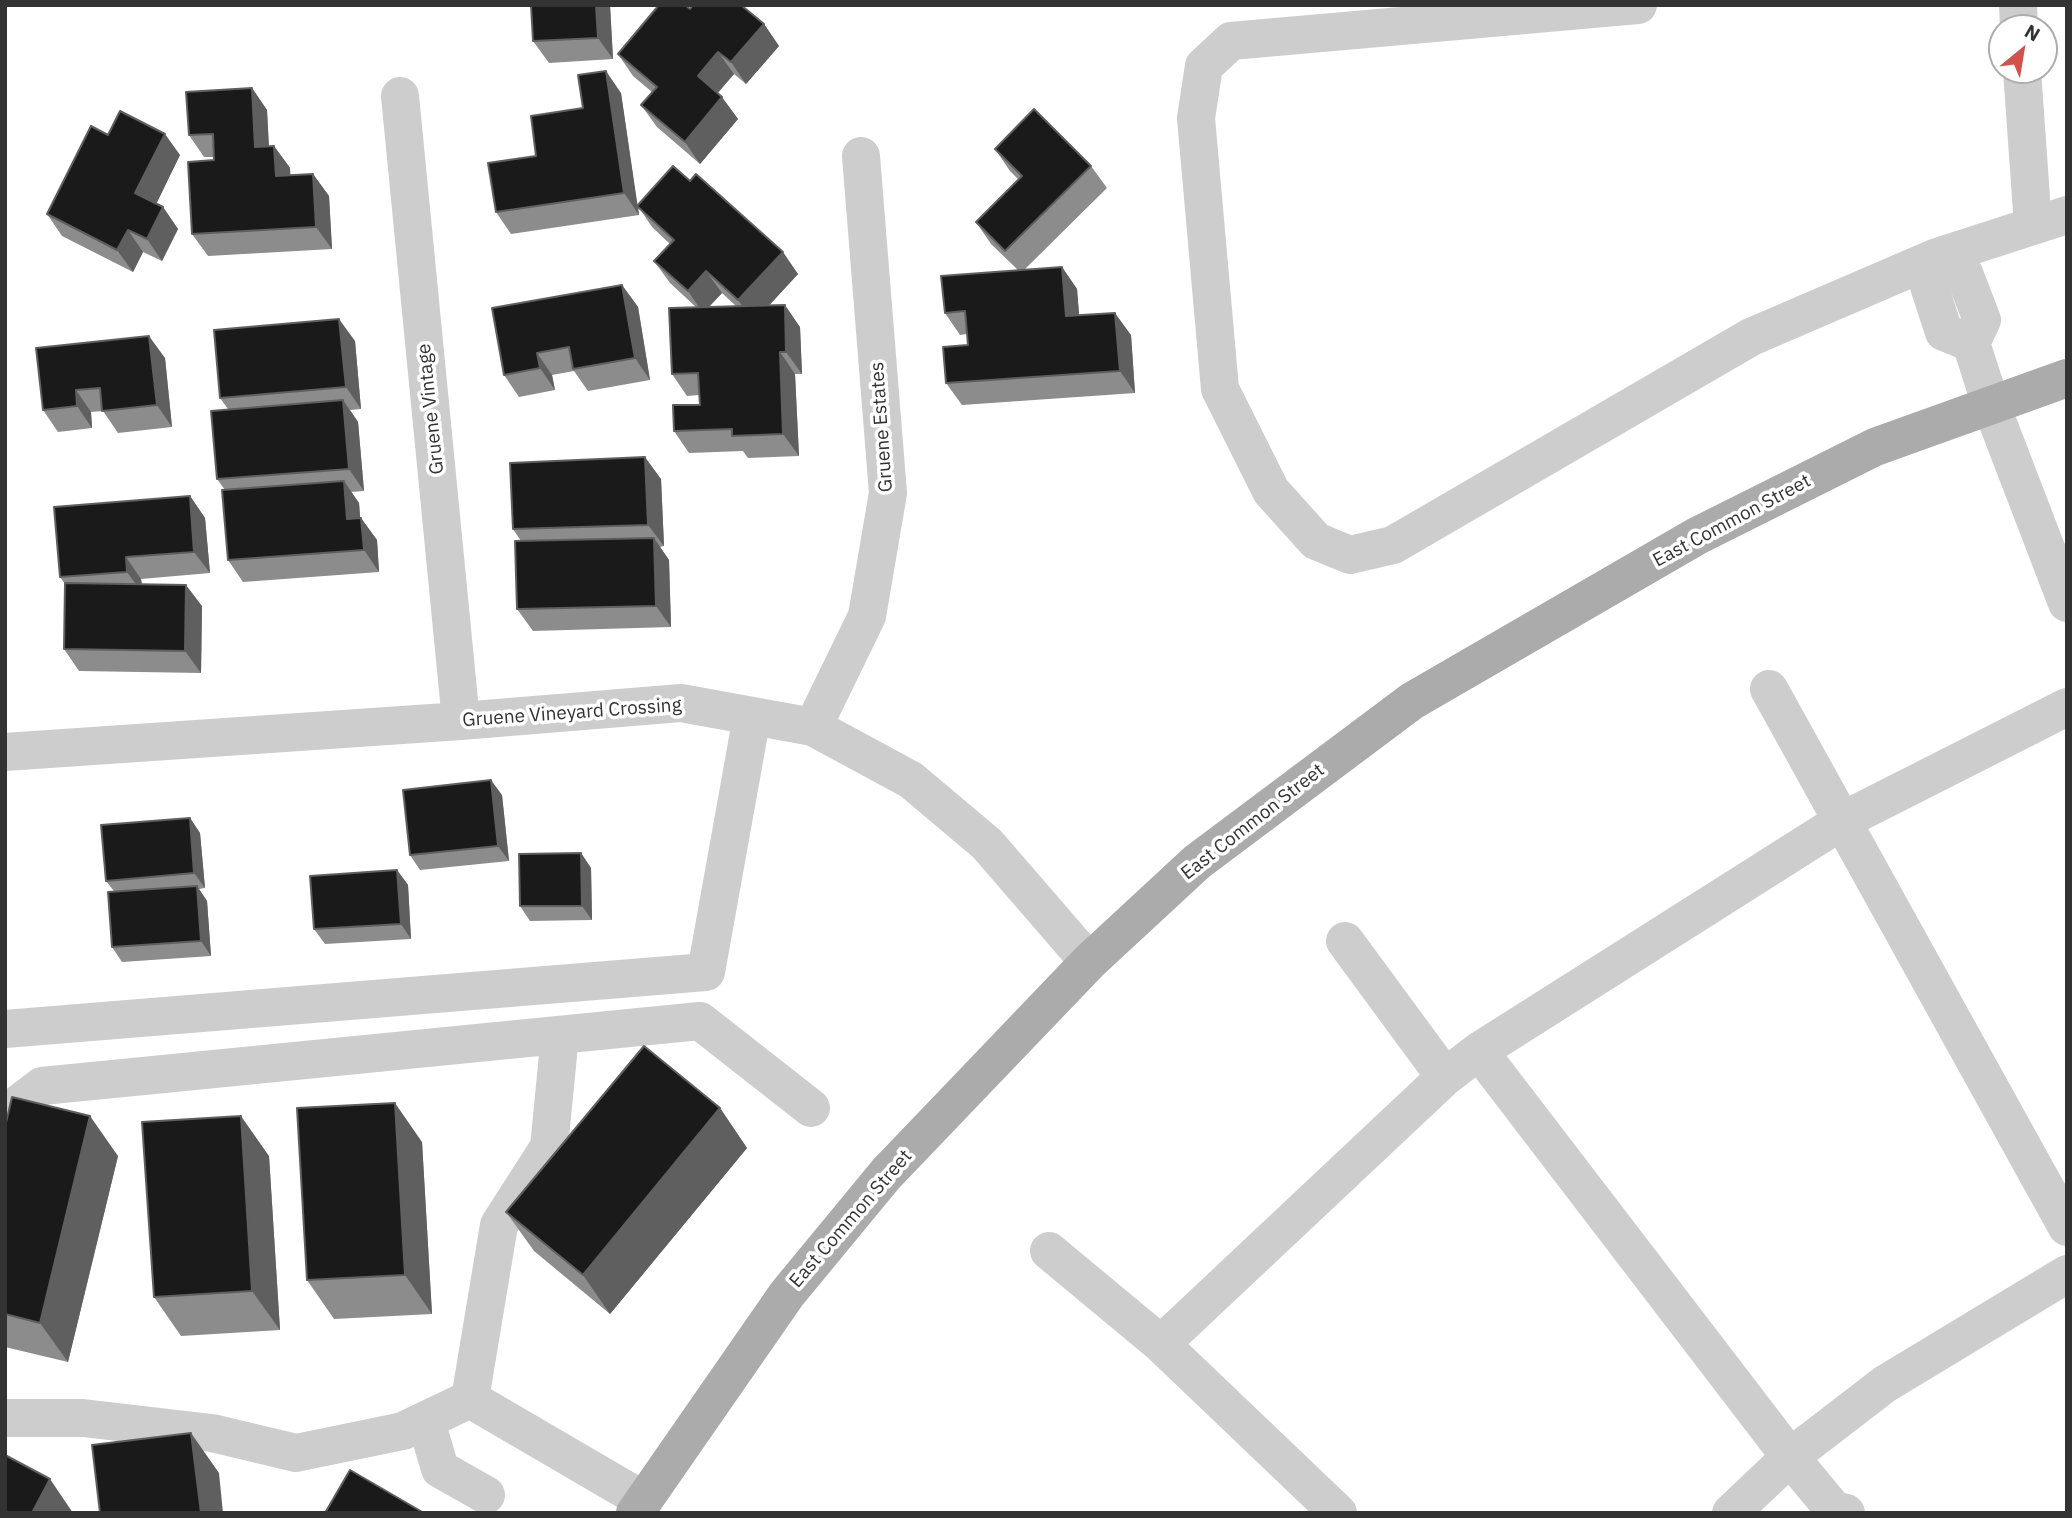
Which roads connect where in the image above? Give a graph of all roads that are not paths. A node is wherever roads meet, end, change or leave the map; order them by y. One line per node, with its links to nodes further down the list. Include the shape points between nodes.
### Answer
1 (1637, 5): 6 (street, via 1231,41 1204,66 1196,118 1220,389 1271,491 1316,541 1350,555 1393,545 1751,337)
2 (2025, 84): 5 (street)
3 (400, 96): 13 (street, Gruene Vintage)
4 (861, 156): 14 (street, Gruene Estates, via 888,493 867,616)
5 (2050, 221): 6 (street)
6 (1939, 263): 8 (street, via 1964,273 1982,320 1971,343)
7 (2067, 377): 8 (main road, East Common Street)
8 (1991, 405): 9 (street); 19 (main road, East Common Street, via 1875,447 1697,536 1412,701 1197,862)
9 (2067, 603)
10 (1769, 689): 17 (street)
11 (2067, 707): 17 (street)
12 (752, 716): 13 (street, Gruene Vineyard Crossing, via 681,703); 14 (street, Gruene Vineyard Crossing); 20 (street, via 706,972)
13 (461, 721): 16 (street, Gruene Vineyard Crossing)
14 (813, 727): 19 (street, Gruene Vineyard Crossing, via 911,780 988,844)
15 (5, 745): 16 (street)
16 (6, 752)
17 (1842, 821): 22 (street); 26 (street)
18 (1345, 940): 23 (street)
19 (1089, 962): 35 (main road, East Common Street, via 886,1174 795,1284)
20 (5, 1029)
21 (560, 1035): 24 (street, via 700,1021); 25 (street, via 42,1086); 30 (street, via 549,1147 499,1225)
22 (1479, 1052): 23 (street); 33 (street)
23 (1444, 1077): 29 (street)
24 (811, 1108)
25 (5, 1114)
26 (2067, 1227)
27 (1049, 1251): 29 (street)
28 (2067, 1274): 33 (street, via 1885,1384)
29 (1161, 1344): 36 (street)
30 (470, 1399): 32 (street); 35 (street)
31 (5, 1418): 32 (street, via 83,1418 199,1432 296,1453 404,1431)
32 (426, 1421): 34 (street, via 440,1469)
33 (1790, 1457): 37 (street); 38 (street, via 1834,1510)
34 (486, 1495)
35 (639, 1506)
36 (1338, 1513)
37 (1731, 1513)
38 (1846, 1513)

